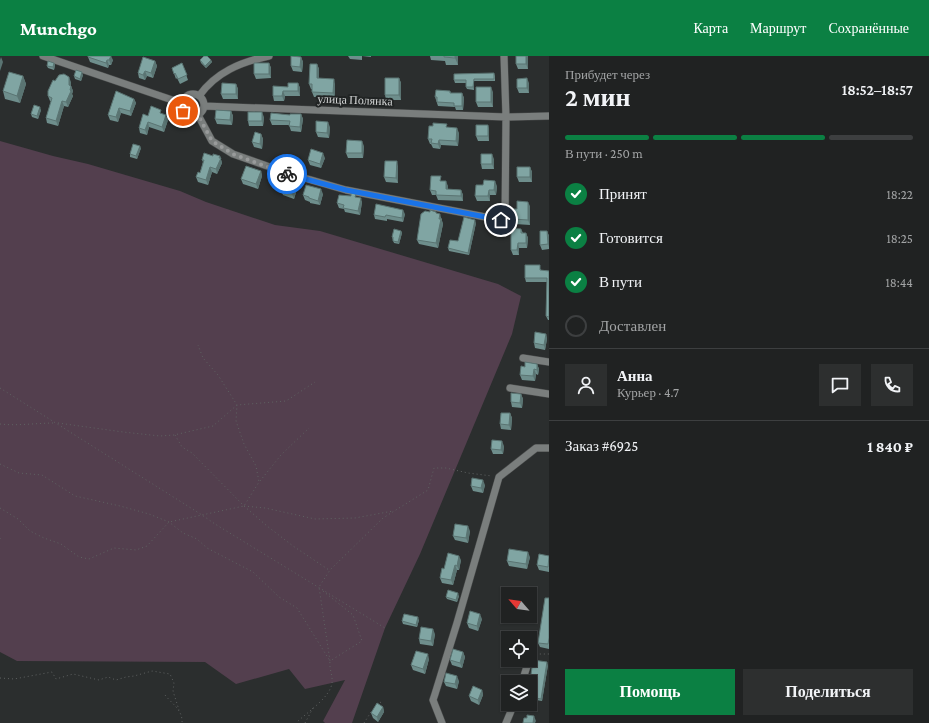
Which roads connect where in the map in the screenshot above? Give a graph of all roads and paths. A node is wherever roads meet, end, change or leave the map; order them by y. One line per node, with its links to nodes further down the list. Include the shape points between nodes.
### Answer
1 (43, 56): 5 (street)
2 (269, 56): 4 (street, via 250,60 223,72 204,88)
3 (504, 56): 8 (street)
4 (199, 96): 5 (street, via 185,96); 6 (street)
5 (182, 103): 7 (street, via 183,111 190,116)
6 (204, 106): 7 (street); 8 (street, улица Полянка)
7 (198, 115): 8 (street, via 212,141 233,154 287,174 346,190 501,220 505,220 506,216)
8 (506, 116): 9 (street, улица Полянка)
9 (549, 116)
10 (198, 345): 17 (path, via 203,358 218,375)
11 (523, 358): 12 (street)
12 (549, 362)
13 (315, 382): 17 (path, via 286,401)
14 (0, 388): 18 (path)
15 (510, 388): 16 (street)
16 (549, 394)
17 (237, 406): 21 (path, via 212,426); 25 (path, via 236,421 244,444 256,466)
18 (57, 423): 19 (path); 21 (path, via 160,436); 29 (path)
19 (0, 424)
20 (309, 428): 25 (path, via 281,455)
21 (174, 435): 26 (path, via 182,447 192,453)
22 (549, 448): 24 (street, via 536,448)
23 (0, 464): 30 (path, via 18,473 42,475 75,496 150,514)
24 (499, 476): 28 (path, via 434,468 428,490); 47 (street, via 433,700)
25 (259, 482): 26 (path)
26 (244, 506): 28 (path, via 315,519 355,518); 29 (path); 31 (path, via 293,546)
27 (0, 508): 30 (path, via 18,519 30,531 61,544 79,557 89,559 114,548 136,550 147,546)
28 (395, 510): 31 (path, via 383,518)
29 (202, 515): 30 (path); 32 (path)
30 (169, 522): 36 (path, via 207,548 253,572 279,597 297,608)
31 (330, 570): 32 (path)
32 (318, 587): 33 (path); 36 (path); 36 (path, via 354,615 362,640)
33 (385, 628)
34 (537, 654): 35 (path)
35 (549, 654)
36 (330, 661): 40 (path, via 330,688 326,696)
37 (0, 678): 41 (path, via 14,679 52,672 56,679 73,674 99,680 108,677 116,680 152,670 170,674)
38 (165, 695): 41 (path)
39 (382, 702): 46 (path)
40 (314, 707): 44 (path); 45 (path)
41 (180, 710): 43 (path)
42 (511, 711): 48 (street)
43 (182, 723)
44 (296, 723)
45 (305, 723)
46 (364, 723)
47 (442, 723)
48 (506, 723)

